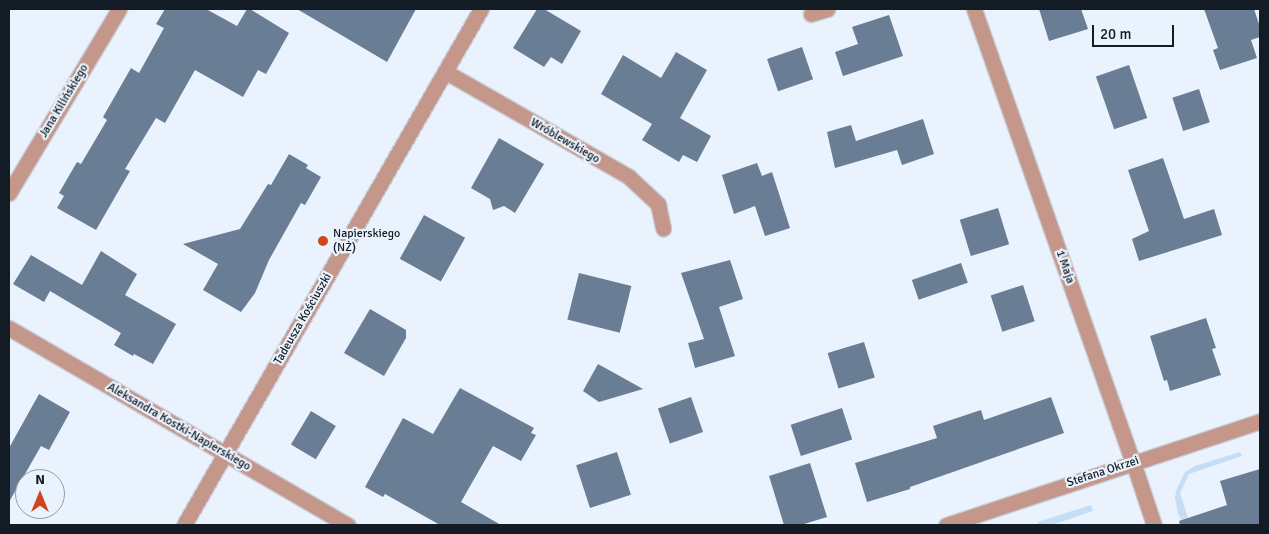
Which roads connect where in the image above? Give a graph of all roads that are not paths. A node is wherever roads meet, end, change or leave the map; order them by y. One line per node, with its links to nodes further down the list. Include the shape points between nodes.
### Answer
1 (119, 9): 7 (street, Jana Kilińskiego)
2 (481, 9): 6 (street, Tadeusza Kościuszki)
3 (827, 9): 5 (street)
4 (974, 9): 12 (street, 1 Maja)
5 (811, 14)
6 (446, 72): 8 (street, Wróblewskiego, via 630,178 658,204); 11 (street, Tadeusza Kościuszki)
7 (11, 185)
8 (663, 228)
9 (9, 328): 11 (street, Aleksandra Kostki-Napierskiego)
10 (1260, 421): 12 (street, Stefana Okrzei)
11 (225, 453): 13 (street, Tadeusza Kościuszki); 14 (street, Aleksandra Kostki-Napierskiego)
12 (1133, 462): 15 (street, Stefana Okrzei); 16 (street, 1 Maja)
13 (184, 525)
14 (348, 525)
15 (946, 525)
16 (1154, 525)

